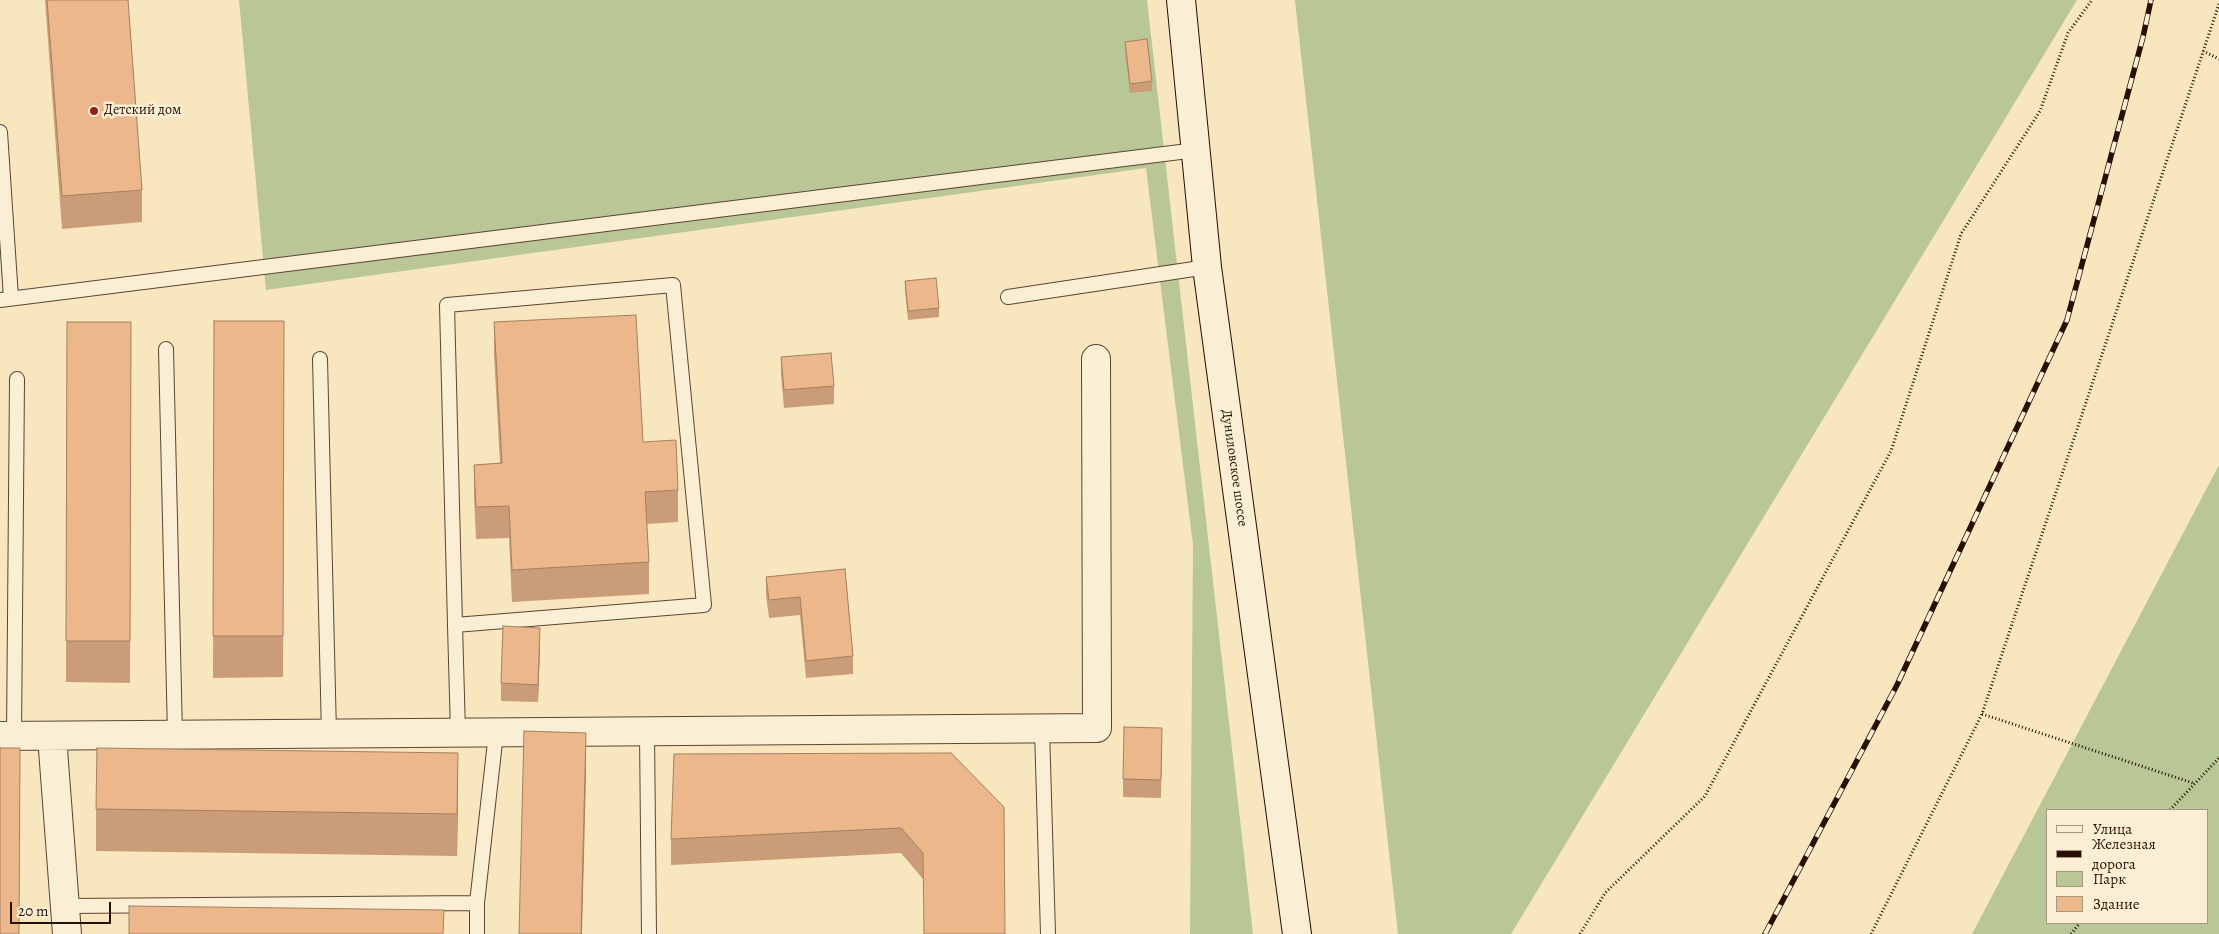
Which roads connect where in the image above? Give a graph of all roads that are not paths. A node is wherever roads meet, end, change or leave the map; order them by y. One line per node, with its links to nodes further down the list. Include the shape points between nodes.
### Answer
1 (1181, 0): 3 (street, Дуниловское шоссе)
2 (0, 132): 6 (lane)
3 (1196, 150): 4 (street, Дуниловское шоссе); 6 (lane)
4 (1207, 267): 5 (lane); 26 (street, Дуниловское шоссе)
5 (1008, 297)
6 (5, 299)
7 (166, 349): 17 (lane)
8 (320, 359): 16 (lane)
9 (1096, 359): 12 (street, via 1098,728)
10 (17, 379): 18 (lane)
11 (455, 625): 11 (lane, via 447,305 673,285 704,604); 15 (lane)
12 (1042, 729): 14 (street); 25 (lane)
13 (496, 732): 14 (street); 15 (street); 20 (lane)
14 (647, 732): 24 (lane)
15 (458, 733): 16 (street)
16 (330, 734): 17 (street)
17 (175, 735): 19 (street)
18 (7, 736): 19 (street)
19 (52, 736): 21 (street)
20 (477, 903): 21 (lane); 23 (lane)
21 (65, 906): 22 (street)
22 (68, 934)
23 (477, 934)
24 (649, 934)
25 (1048, 934)
26 (1297, 934)

